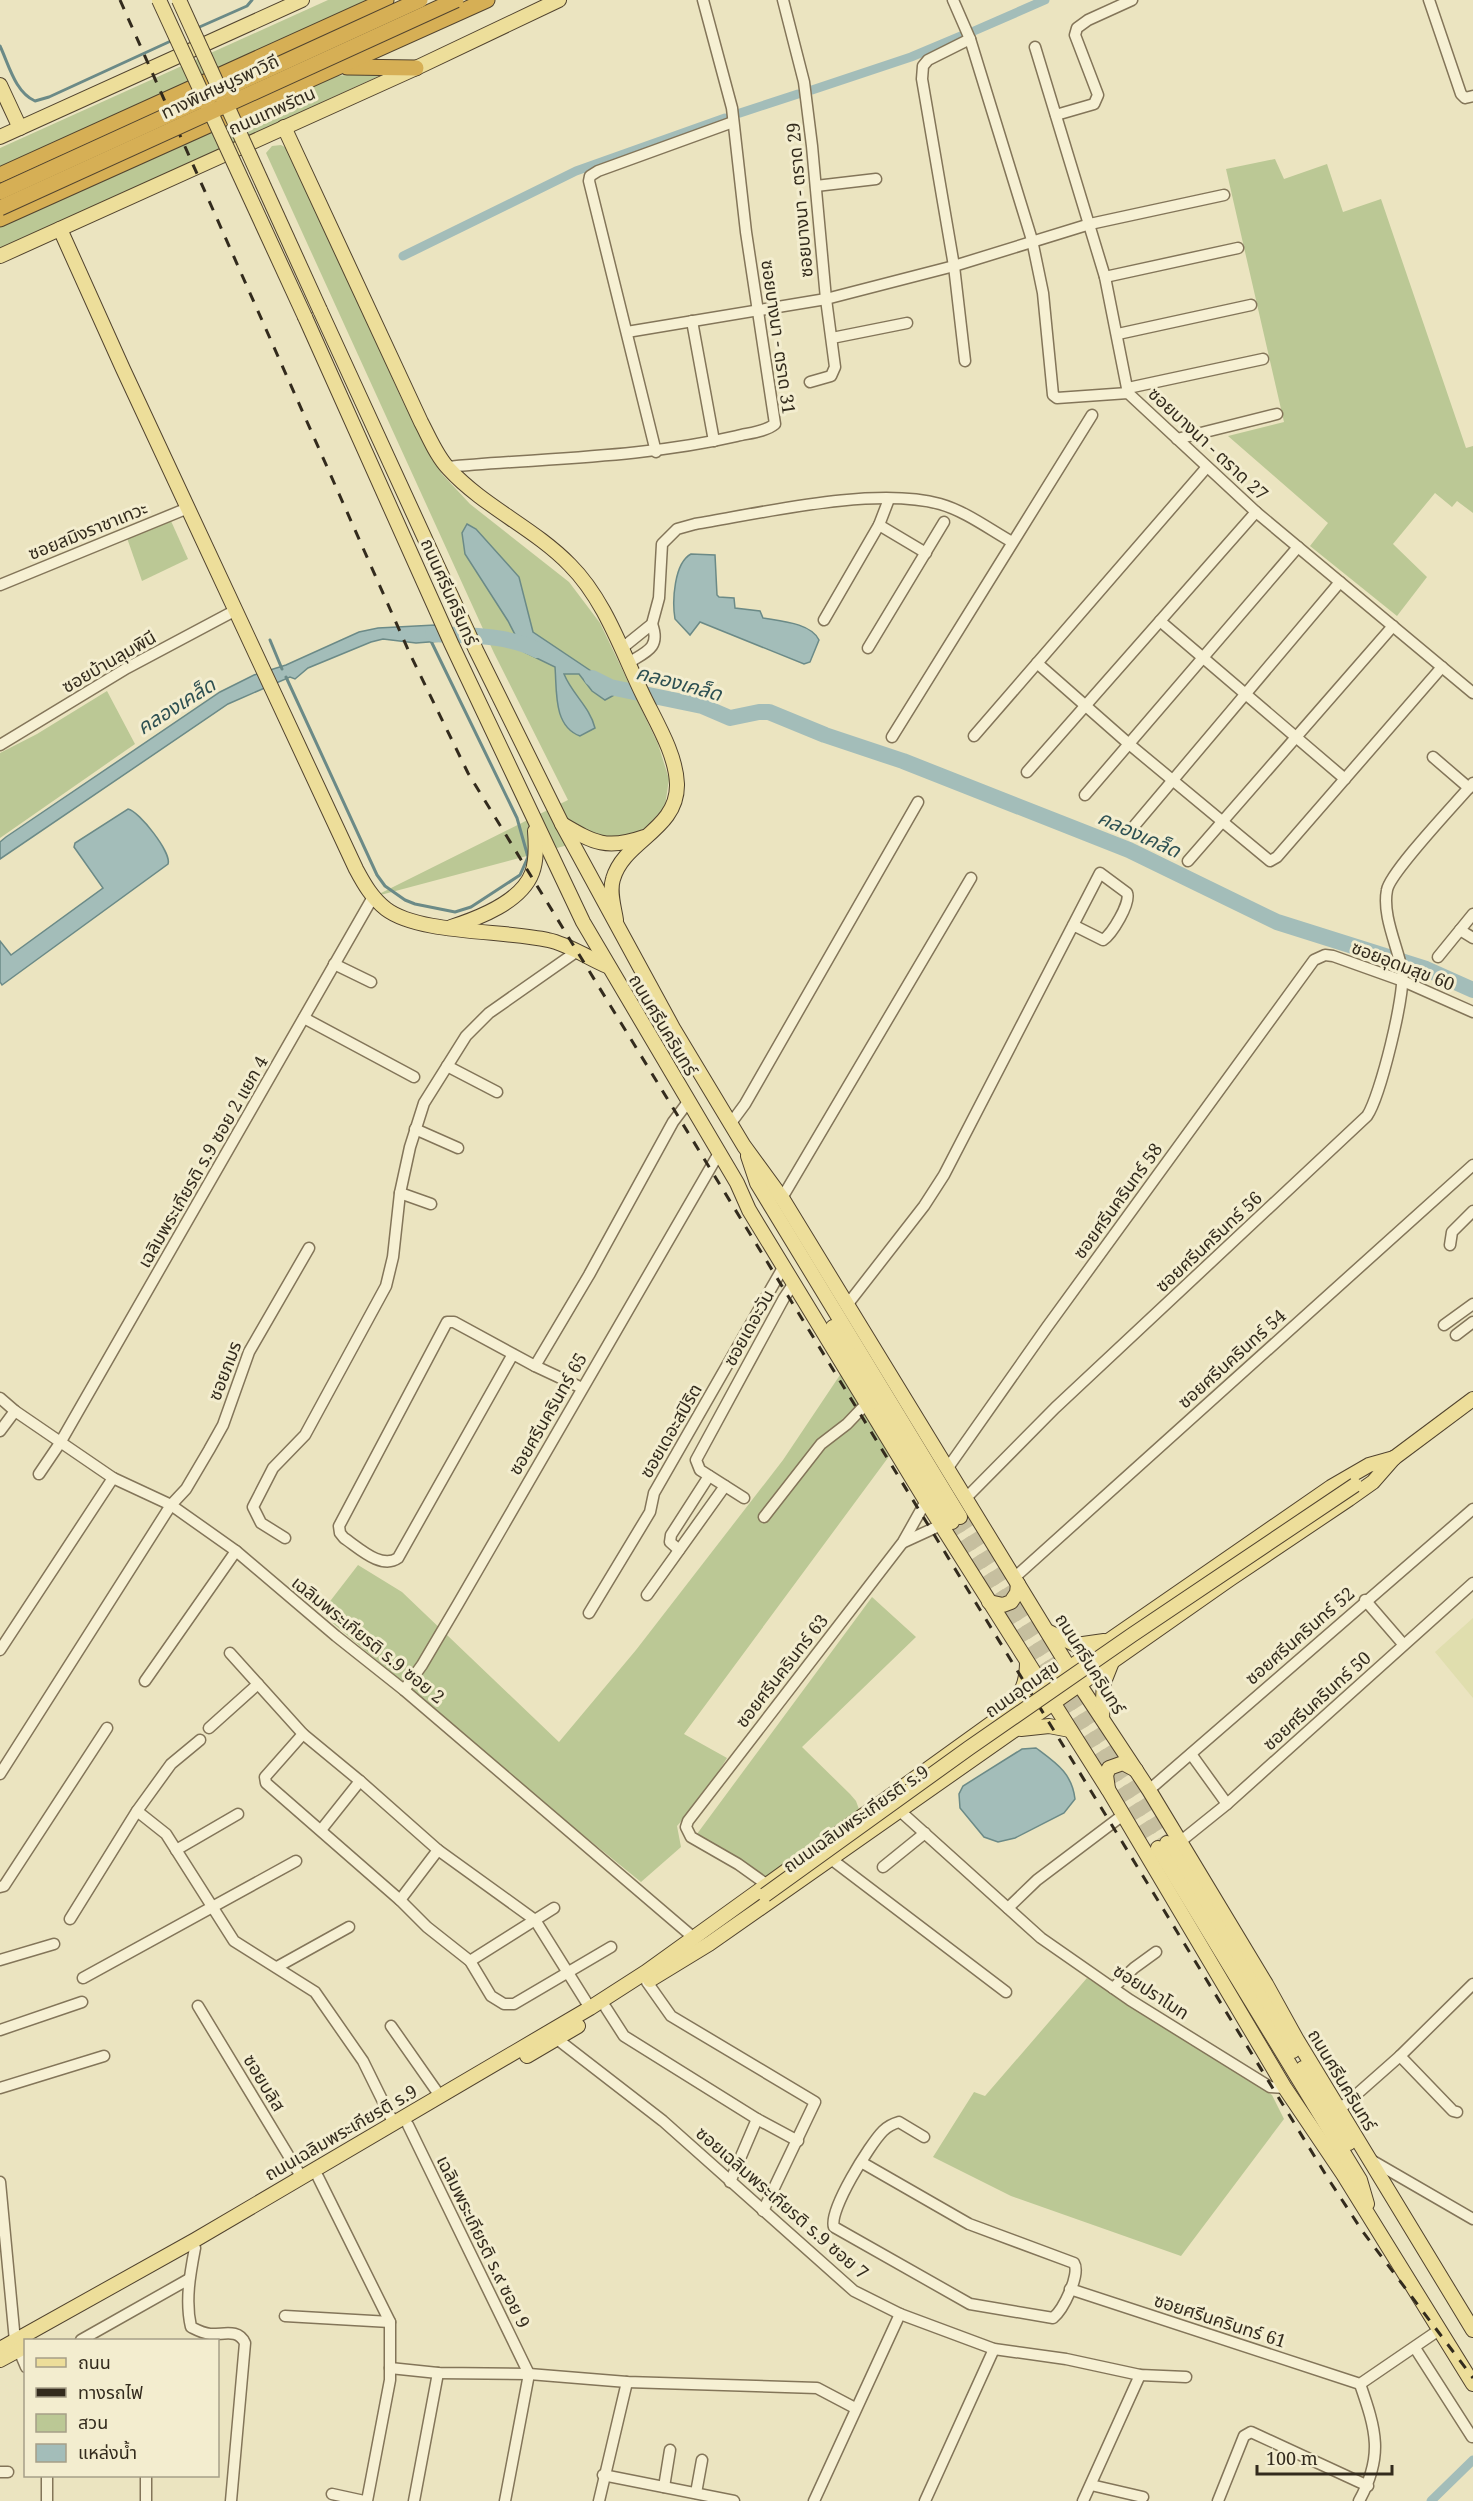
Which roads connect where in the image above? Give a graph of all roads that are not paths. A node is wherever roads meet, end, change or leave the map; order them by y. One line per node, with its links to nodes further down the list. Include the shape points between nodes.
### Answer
1 (159, 0): 98 (main road, ถนนศรีนครินทร์, bridge)
2 (179, 0): 99 (main road, ถนนศรีนครินทร์, bridge, via 476,650)
3 (302, 0): 15 (main road)
4 (386, 0): 27 (highway)
5 (399, 0): 29 (highway, bridge)
6 (420, 0): 31 (highway, ทางพิเศษบูรพาวิถี, bridge)
7 (456, 0): 33 (highway, ทางพิเศษบูรพาวิถี, bridge)
8 (487, 0): 18 (highway, ถนนเทพรัตน)
9 (559, 0): 19 (main road, ถนนเทพรัตน)
10 (703, 0): 23 (street, ซอยบางนา - ตราด 31)
11 (783, 0): 30 (street, ซอยบางนา - ตราด 29, via 804,82)
12 (953, 0): 16 (street, ซอยบางนา - ตราด 27)
13 (1132, 0): 22 (street, via 1077,28 1078,43 1097,100)
14 (1429, 0): 21 (street, via 1461,94 1465,98)
15 (273, 6): 25 (main road)
16 (970, 39): 37 (street, ซอยบางนา - ตราด 27); 40 (street, via 922,66)
17 (1035, 47): 22 (street)
18 (340, 67): 19 (highway); 34 (highway, ถนนเทพรัตน)
19 (416, 68): 24 (main road, ถนนเทพรัตน)
20 (0, 85): 25 (main road)
21 (1473, 96)
22 (1056, 115): 35 (street)
23 (733, 122): 44 (street, ซอยบางนา - ตราด 31); 47 (street, via 590,176)
24 (284, 127): 36 (main road, ถนนเทพรัตน); 59 (main road, via 421,422)
25 (20, 128): 26 (main road)
26 (0, 137)
27 (0, 176)
28 (876, 179): 30 (street)
29 (0, 183)
30 (816, 186): 42 (street, ซอยบางนา - ตราด 29)
31 (0, 192)
32 (1224, 195): 35 (street)
33 (0, 208)
34 (0, 219)
35 (1090, 224): 37 (street); 41 (street)
36 (60, 229): 39 (main road, ถนนเทพรัตน); 62 (main road)
37 (1032, 240): 40 (street); 53 (street, ซอยบางนา - ตราด 27, via 1044,293 1052,393 1057,398)
38 (1238, 248): 41 (street)
39 (0, 256)
40 (954, 266): 42 (street); 51 (street)
41 (1105, 277): 48 (street)
42 (826, 299): 44 (street); 49 (street, ซอยบางนา - ตราด 29)
43 (1251, 305): 48 (street)
44 (758, 311): 45 (street); 57 (street, ซอยบางนา - ตราด 31, via 775,424)
45 (692, 321): 47 (street); 57 (street)
46 (907, 323): 49 (street)
47 (627, 332): 58 (street)
48 (1118, 334): 53 (street)
49 (832, 338): 52 (street, ซอยบางนา - ตราด 29, via 834,372)
50 (1263, 359): 53 (street)
51 (965, 362)
52 (810, 382)
53 (1128, 391): 56 (street, ซอยบางนา - ตราด 27)
54 (1277, 414): 56 (street)
55 (1092, 415): 66 (street)
56 (1177, 439): 60 (street, ซอยบางนา - ตราด 27)
57 (714, 441): 58 (street, ซอยบางนา - ตราด 31)
58 (656, 452): 59 (street, ซอยบางนา - ตราด 31)
59 (447, 467): 77 (main road, via 470,490 569,564 583,579)
60 (1207, 467): 63 (street, ซอยบางนา - ตราด 27); 80 (street)
61 (889, 499): 65 (street); 66 (street, via 922,500 952,508); 74 (street, via 793,508 677,529 662,544 659,598)
62 (188, 508): 70 (street, ซอยสมิงราชาเทวะ); 71 (main road)
63 (1256, 512): 67 (street, ซอยบางนา - ตราด 27); 73 (street)
64 (944, 522): 68 (street)
65 (879, 525): 68 (street); 72 (street)
66 (1012, 542): 86 (street)
67 (1298, 547): 69 (street, ซอยบางนา - ตราด 27); 78 (street)
68 (926, 553): 76 (street)
69 (1340, 582): 75 (street, ซอยบางนา - ตราด 27); 83 (street)
70 (0, 585)
71 (236, 610): 89 (street, ซอยบ้านลุมพินี, via 127,668); 104 (main road)
72 (824, 620)
73 (1160, 621): 78 (street); 84 (street)
74 (652, 624): 77 (street); 79 (street, via 656,634 652,646)
75 (1393, 626): 81 (street, ซอยบางนา - ตราด 27); 87 (street)
76 (868, 648)
77 (621, 649): 79 (main road)
78 (1203, 658): 83 (street); 88 (street)
79 (628, 663): 101 (main road, via 669,751 677,783 673,808)
80 (1037, 663): 84 (street); 85 (street)
81 (1442, 667): 82 (street, ซอยบางนา - ตราด 27); 92 (street)
82 (1473, 693)
83 (1246, 694): 87 (street); 93 (street)
84 (1086, 706): 88 (street); 91 (street)
85 (974, 736)
86 (892, 737)
87 (1295, 738): 92 (street); 97 (street)
88 (1129, 744): 93 (street); 95 (street)
89 (0, 745)
90 (1433, 757): 94 (street)
91 (1027, 772)
92 (1345, 779): 97 (street, via 1273,860 1267,860)
93 (1173, 780): 97 (street); 100 (street)
94 (1471, 785): 116 (street, via 1390,880 1386,901)
95 (1085, 795)
96 (918, 802): 124 (street)
97 (1222, 821): 102 (street)
98 (535, 824): 107 (main road, via 533,872 523,888 505,902); 115 (main road, ถนนศรีนครินทร์)
99 (562, 824): 101 (main road, via 606,845 623,845); 108 (main road, ถนนศรีนครินทร์)
100 (1135, 825)
101 (649, 836): 108 (main road, via 627,856 612,880)
102 (1188, 861)
103 (971, 878): 132 (street)
104 (373, 897): 107 (main road, via 387,910 407,919); 114 (street, เฉลิมพระเกียรติ ร.9 ซอย 2 แยก 4)
105 (1473, 914): 109 (street)
106 (1073, 926): 106 (street, via 1103,940 1109,936 1129,897 1100,873); 139 (street, via 944,1175)
107 (446, 928): 111 (main road, via 551,940)
108 (618, 930): 124 (main road, ถนนศรีนครินทร์)
109 (1460, 930): 110 (street); 113 (street)
110 (1473, 938)
111 (576, 952): 115 (main road); 120 (street, via 489,1012 466,1036)
112 (1320, 956): 116 (street, ซอยอุดมสุข 60); 154 (street, ซอยศรีนครินทร์ 58, via 1308,966)
113 (1438, 957)
114 (334, 964): 117 (street); 119 (street, เฉลิมพระเกียรติ ร.9 ซอย 2 แยก 4)
115 (607, 966): 123 (main road, ถนนศรีนครินทร์)
116 (1402, 975): 118 (street, ซอยอุดมสุข 60); 160 (street, ซอยศรีนครินทร์ 56, via 1402,994 1376,1098 1367,1116 1055,1408)
117 (371, 982)
118 (1473, 1012)
119 (304, 1018): 121 (street); 152 (street, เฉลิมพระเกียรติ ร.9 ซอย 2 แยก 4)
120 (447, 1066): 122 (street); 125 (street, via 424,1103)
121 (414, 1077)
122 (497, 1092)
123 (688, 1102): 128 (main road, ถนนศรีนครินทร์); 145 (street, via 673,1122)
124 (731, 1123): 126 (main road, ถนนศรีนครินทร์)
125 (416, 1129): 127 (street); 131 (street)
126 (744, 1146): 132 (main road, ถนนศรีนครินทร์); 165 (main road, ถนนศรีนครินทร์, via 757,1184)
127 (458, 1148)
128 (719, 1153): 130 (main road, ถนนศรีนครินทร์); 146 (street, ซอยศรีนครินทร์ 65)
129 (1473, 1165): 170 (street, ซอยศรีนครินทร์ 54)
130 (737, 1183): 137 (main road, ถนนศรีนครินทร์); 165 (main road, ถนนศรีนครินทร์, via 758,1203)
131 (400, 1193): 133 (street); 166 (street, via 386,1286 305,1435 273,1468 254,1507 261,1523)
132 (782, 1198): 139 (main road, ถนนศรีนครินทร์)
133 (431, 1204)
134 (1473, 1211): 135 (street, via 1452,1232)
135 (1450, 1245)
136 (309, 1248): 162 (street, ซอยภมร, via 249,1352 223,1425 186,1489)
137 (784, 1266): 138 (main road, ถนนศรีนครินทร์); 177 (street, ซอยเดอะสปิริต, via 654,1493 650,1512)
138 (794, 1283): 149 (main road, ถนนศรีนครินทร์); 156 (street, ซอยเดอะวัน, via 698,1454 697,1465)
139 (847, 1305): 154 (main road, ถนนศรีนครินทร์)
140 (1473, 1305): 142 (street)
141 (1473, 1322): 143 (street)
142 (1444, 1325)
143 (1456, 1335)
144 (513, 1354): 144 (street, via 398,1558 383,1562 344,1538 339,1526 447,1322 454,1322); 145 (street)
145 (536, 1366): 146 (street)
146 (582, 1388): 190 (street, ซอยศรีนครินทร์ 65)
147 (0, 1398): 150 (street, เฉลิมพระเกียรติ ร.9 ซอย 2)
148 (1473, 1399): 153 (main road, ถนนอุดมสุข)
149 (867, 1403): 161 (main road, ถนนศรีนครินทร์); 164 (street, via 848,1424 821,1444)
150 (15, 1411): 151 (street); 152 (street, เฉลิมพระเกียรติ ร.9 ซอย 2)
151 (0, 1431)
152 (60, 1443): 155 (street, เฉลิมพระเกียรติ ร.9 ซอย 2 แยก 4); 157 (street, เฉลิมพระเกียรติ ร.9 ซอย 2)
153 (1394, 1458): 172 (main road, ถนนอุดมสุข, via 1369,1465 1331,1487); 176 (main road, ถนนอุดมสุข, via 1365,1488); 222 (main road, ถนนอุดมสุข, bridge)
154 (947, 1469): 160 (main road, ถนนศรีนครินทร์)
155 (39, 1474)
156 (709, 1476): 158 (street); 168 (street, via 671,1535 670,1542)
157 (113, 1478): 162 (street, เฉลิมพระเกียรติ ร.9 ซอย 2); 181 (street)
158 (725, 1486): 159 (street); 168 (street)
159 (744, 1498)
160 (965, 1499): 170 (main road, ถนนศรีนครินทร์)
161 (926, 1501): 165 (main road, ถนนศรีนครินทร์); 167 (street, ซอยศรีนครินทร์ 63)
162 (171, 1505): 169 (street, เฉลิมพระเกียรติ ร.9 ซอย 2); 204 (street, ซอยภมร)
163 (1473, 1509): 174 (street, ซอยศรีนครินทร์ 52)
164 (764, 1517)
165 (951, 1522): 167 (street, ซอยศรีนครินทร์ 63); 175 (main road, ถนนศรีนครินทร์)
166 (285, 1538)
167 (903, 1542): 222 (street, ซอยศรีนครินทร์ 63, via 688,1821 686,1827 691,1837 738,1864)
168 (679, 1550): 173 (street)
169 (236, 1551): 186 (street); 190 (street, เฉลิมพระเกียรติ ร.9 ซอย 2)
170 (1016, 1581): 175 (main road, via 1017,1593 1011,1602); 178 (main road, ถนนศรีนครินทร์)
171 (1473, 1583): 180 (street, ซอยศรีนครินทร์ 50)
172 (1177, 1593): 176 (main road, via 1173,1606); 179 (main road, ถนนอุดมสุข)
173 (647, 1595)
174 (1365, 1600): 180 (street); 202 (street, ซอยศรีนครินทร์ 52)
175 (989, 1602): 183 (main road, ถนนศรีนครินทร์)
176 (1187, 1609): 184 (main road, ถนนอุดมสุข)
177 (588, 1613)
178 (1047, 1631): 179 (main road, via 1076,1645); 185 (main road, ถนนศรีนครินทร์)
179 (1112, 1638): 185 (main road, ถนนอุดมสุข)
180 (1403, 1644): 208 (street, ซอยศรีนครินทร์ 50)
181 (0, 1650)
182 (230, 1653): 187 (street)
183 (1027, 1662): 189 (main road, ถนนศรีนครินทร์); 192 (main road, via 1023,1690)
184 (1112, 1662): 188 (main road, ถนนอุดมสุข); 193 (main road, via 1101,1698)
185 (1069, 1667): 188 (main road, ถนนศรีนครินทร์); 189 (main road, ถนนอุดมสุข)
186 (145, 1681)
187 (258, 1684): 195 (street); 198 (street)
188 (1079, 1684): 191 (main road, ถนนอุดมสุข); 193 (main road, ถนนศรีนครินทร์)
189 (1043, 1686): 191 (main road, ถนนศรีนครินทร์); 192 (main road, ถนนเฉลิมพระเกียรติ ร.9)
190 (404, 1690): 231 (street, เฉลิมพระเกียรติ ร.9 ซอย 2)
191 (1054, 1703): 196 (main road, ถนนเฉลิมพระเกียรติ ร.9); 197 (main road, ถนนศรีนครินทร์)
192 (1010, 1709): 199 (main road, ถนนเฉลิมพระเกียรติ ร.9)
193 (1102, 1719): 203 (main road, ถนนศรีนครินทร์)
194 (107, 1728): 221 (street, via 34,1842)
195 (209, 1728)
196 (1016, 1730): 197 (main road, via 1042,1726); 201 (main road, ถนนเฉลิมพระเกียรติ ร.9)
197 (1070, 1730): 207 (main road, ถนนศรีนครินทร์)
198 (303, 1734): 205 (street); 213 (street, via 265,1777 266,1783)
199 (975, 1734): 201 (main road, via 984,1731 992,1735); 222 (main road, ถนนเฉลิมพระเกียรติ ร.9)
200 (200, 1740): 209 (street, via 171,1764)
201 (986, 1750): 210 (main road, ถนนเฉลิมพระเกียรติ ร.9)
202 (1191, 1755): 206 (street, ซอยศรีนครินทร์ 52); 208 (street)
203 (1137, 1770): 206 (main road, ถนนศรีนครินทร์); 207 (main road, via 1123,1763 1109,1768)
204 (0, 1774)
205 (360, 1781): 213 (street); 217 (street)
206 (1149, 1790): 215 (main road, ถนนศรีนครินทร์)
207 (1108, 1791): 212 (main road, ถนนศรีนครินทร์)
208 (1227, 1804): 215 (street, ซอยศรีนครินทร์ 50)
209 (136, 1811): 216 (street, เฉลิมพระเกียรติ ร.๙ ซอย 9, via 166,1834); 227 (street)
210 (900, 1811): 214 (street, ซอยปราโมท); 218 (main road, ถนนเฉลิมพระเกียรติ ร.9)
211 (238, 1814): 216 (street)
212 (1123, 1815): 226 (street, via 1037,1880); 257 (main road, ถนนศรีนครินทร์)
213 (321, 1830): 223 (street)
214 (925, 1833): 220 (street); 226 (street, ซอยปราโมท)
215 (1169, 1844): 259 (main road, ถนนศรีนครินทร์); 271 (main road, ถนนศรีนครินทร์, via 1368,2173); 275 (main road, ถนนศรีนครินทร์, via 1360,2180)
216 (176, 1850): 224 (street, เฉลิมพระเกียรติ ร.๙ ซอย 9)
217 (438, 1850): 223 (street); 228 (street)
218 (831, 1859): 237 (main road, ถนนเฉลิมพระเกียรติ ร.9); 244 (street)
219 (296, 1861): 224 (street)
220 (883, 1867)
221 (0, 1887)
222 (766, 1890): 229 (main road, ถนนเฉลิมพระเกียรติ ร.9); 231 (main road, ถนนเฉลิมพระเกียรติ ร.9)
223 (400, 1900): 236 (street)
224 (212, 1906): 238 (street, เฉลิมพระเกียรติ ร.๙ ซอย 9, via 234,1941); 240 (street)
225 (554, 1908): 228 (street)
226 (1008, 1908): 243 (street, ซอยปราโมท, via 1041,1938)
227 (70, 1919)
228 (532, 1920): 236 (street); 239 (street)
229 (730, 1920): 231 (main road, ถนนเฉลิมพระเกียรติ ร.9); 237 (main road, ถนนเฉลิมพระเกียรติ ร.9)
230 (349, 1927): 238 (street)
231 (694, 1938): 248 (main road, ถนนเฉลิมพระเกียรติ ร.9)
232 (54, 1944): 235 (street)
233 (611, 1947): 239 (street)
234 (1156, 1952): 243 (street)
235 (0, 1960)
236 (470, 1961): 239 (street, via 491,1996 504,2004 514,2004)
237 (677, 1962): 241 (main road, ถนนเฉลิมพระเกียรติ ร.9)
238 (277, 1967): 262 (street, เฉลิมพระเกียรติ ร.๙ ซอย 9, via 315,1992)
239 (564, 1973): 248 (street)
240 (83, 1978)
241 (647, 1982): 247 (main road, ถนนเฉลิมพระเกียรติ ร.9); 264 (street, via 671,2016 816,2103)
242 (1473, 1984): 254 (street)
243 (1113, 1988): 257 (street, ซอยปราโมท, via 1270,2087)
244 (1006, 1992)
245 (82, 2002): 250 (street)
246 (198, 2006): 270 (street, ซอยบลิส)
247 (606, 2007): 251 (main road, ถนนเฉลิมพระเกียรติ ร.9); 261 (street, via 624,2036)
248 (587, 2010): 252 (main road, ถนนเฉลิมพระเกียรติ ร.9)
249 (391, 2026): 258 (street)
250 (0, 2030)
251 (557, 2039): 252 (main road, ถนนเฉลิมพระเกียรติ ร.9); 269 (street, ซอยเฉลิมพระเกียรติ ร.9 ซอย 7, via 663,2121)
252 (526, 2051): 255 (main road, ถนนเฉลิมพระเกียรติ ร.9)
253 (104, 2056): 256 (street)
254 (1400, 2056): 259 (street); 260 (street)
255 (482, 2077): 258 (main road, ถนนเฉลิมพระเกียรติ ร.9); 262 (main road, ถนนเฉลิมพระเกียรติ ร.9)
256 (0, 2088)
257 (1285, 2088): 275 (main road, ถนนศรีนครินทร์)
258 (440, 2096): 262 (main road, ถนนเฉลิมพระเกียรติ ร.9)
259 (1340, 2109): 265 (main road, ถนนศรีนครินทร์)
260 (1457, 2112)
261 (757, 2120): 264 (street); 269 (street)
262 (402, 2122): 267 (main road, ถนนเฉลิมพระเกียรติ ร.9); 270 (main road, ถนนเฉลิมพระเกียรติ ร.9); 296 (street, เฉลิมพระเกียรติ ร.๙ ซอย 9)
263 (924, 2137): 266 (street, via 899,2122 890,2125)
264 (798, 2141): 272 (street)
265 (1368, 2158): 271 (main road, ถนนศรีนครินทร์); 274 (street)
266 (861, 2162): 278 (street, via 969,2224 1074,2263 1077,2272); 278 (street, via 833,2217 834,2227 970,2304 1053,2318)
267 (318, 2177): 270 (main road, ถนนเฉลิมพระเกียรติ ร.9); 282 (street)
268 (0, 2182): 279 (street)
269 (730, 2182): 272 (street, ซอยเฉลิมพระเกียรติ ร.9 ซอย 7)
270 (297, 2183): 273 (main road, ถนนเฉลิมพระเกียรติ ร.9)
271 (1398, 2207): 284 (main road, ถนนศรีนครินทร์)
272 (764, 2211): 280 (street, ซอยเฉลิมพระเกียรติ ร.9 ซอย 7, via 854,2291)
273 (239, 2218): 276 (main road, ถนนเฉลิมพระเกียรติ ร.9); 285 (main road, ถนนเฉลิมพระเกียรติ ร.9)
274 (1473, 2219)
275 (1374, 2223): 283 (main road, ถนนศรีนครินทร์)
276 (195, 2248): 277 (street); 286 (main road, ถนนเฉลิมพระเกียรติ ร.9)
277 (189, 2278): 287 (street); 317 (street, via 191,2327 209,2334 236,2333 246,2343)
278 (1070, 2289): 300 (street, ซอยศรีนครินทร์ 61)
279 (5, 2292): 288 (street)
280 (900, 2314): 291 (street, ซอยเฉลิมพระเกียรติ ร.9 ซอย 7); 302 (street)
281 (285, 2316): 282 (street)
282 (390, 2322): 294 (street)
283 (1439, 2330): 289 (street); 301 (main road, ถนนศรีนครินทร์)
284 (1473, 2330)
285 (30, 2339)
286 (36, 2339)
287 (83, 2339)
288 (20, 2345): 290 (main road, ถนนเฉลิมพระเกียรติ ร.9); 292 (main road, ถนนเฉลิมพระเกียรติ ร.9); 293 (street)
289 (1415, 2348): 300 (street); 303 (street)
290 (0, 2349)
291 (994, 2349): 297 (street, ซอยเฉลิมพระเกียรติ ร.9 ซอย 7); 324 (street)
292 (0, 2360)
293 (24, 2360)
294 (390, 2368): 295 (street); 318 (street)
295 (438, 2373): 296 (street); 319 (street)
296 (529, 2374): 299 (street); 320 (street)
297 (1140, 2375): 298 (street, ซอยเฉลิมพระเกียรติ ร.9 ซอย 7); 309 (street)
298 (1186, 2377)
299 (627, 2382): 302 (street, via 817,2388); 306 (street)
300 (1360, 2384): 310 (street, via 1377,2451)
301 (1473, 2384)
302 (855, 2408): 323 (street)
303 (1472, 2437)
304 (670, 2450): 311 (street)
305 (702, 2460): 312 (street)
306 (603, 2475): 311 (street); 321 (street)
307 (47, 2477): 315 (street)
308 (146, 2477): 316 (street)
309 (1090, 2485): 314 (street); 325 (street)
310 (1368, 2486): 326 (street, via 1251,2432 1244,2436); 327 (street)
311 (664, 2487): 312 (street)
312 (696, 2493): 322 (street)
313 (332, 2494): 318 (street)
314 (1143, 2497)
315 (46, 2501)
316 (146, 2501)
317 (231, 2501)
318 (365, 2501)
319 (414, 2501)
320 (505, 2501)
321 (599, 2501)
322 (734, 2501)
323 (814, 2501)
324 (926, 2501)
325 (1083, 2501)
326 (1218, 2501)
327 (1359, 2501)

